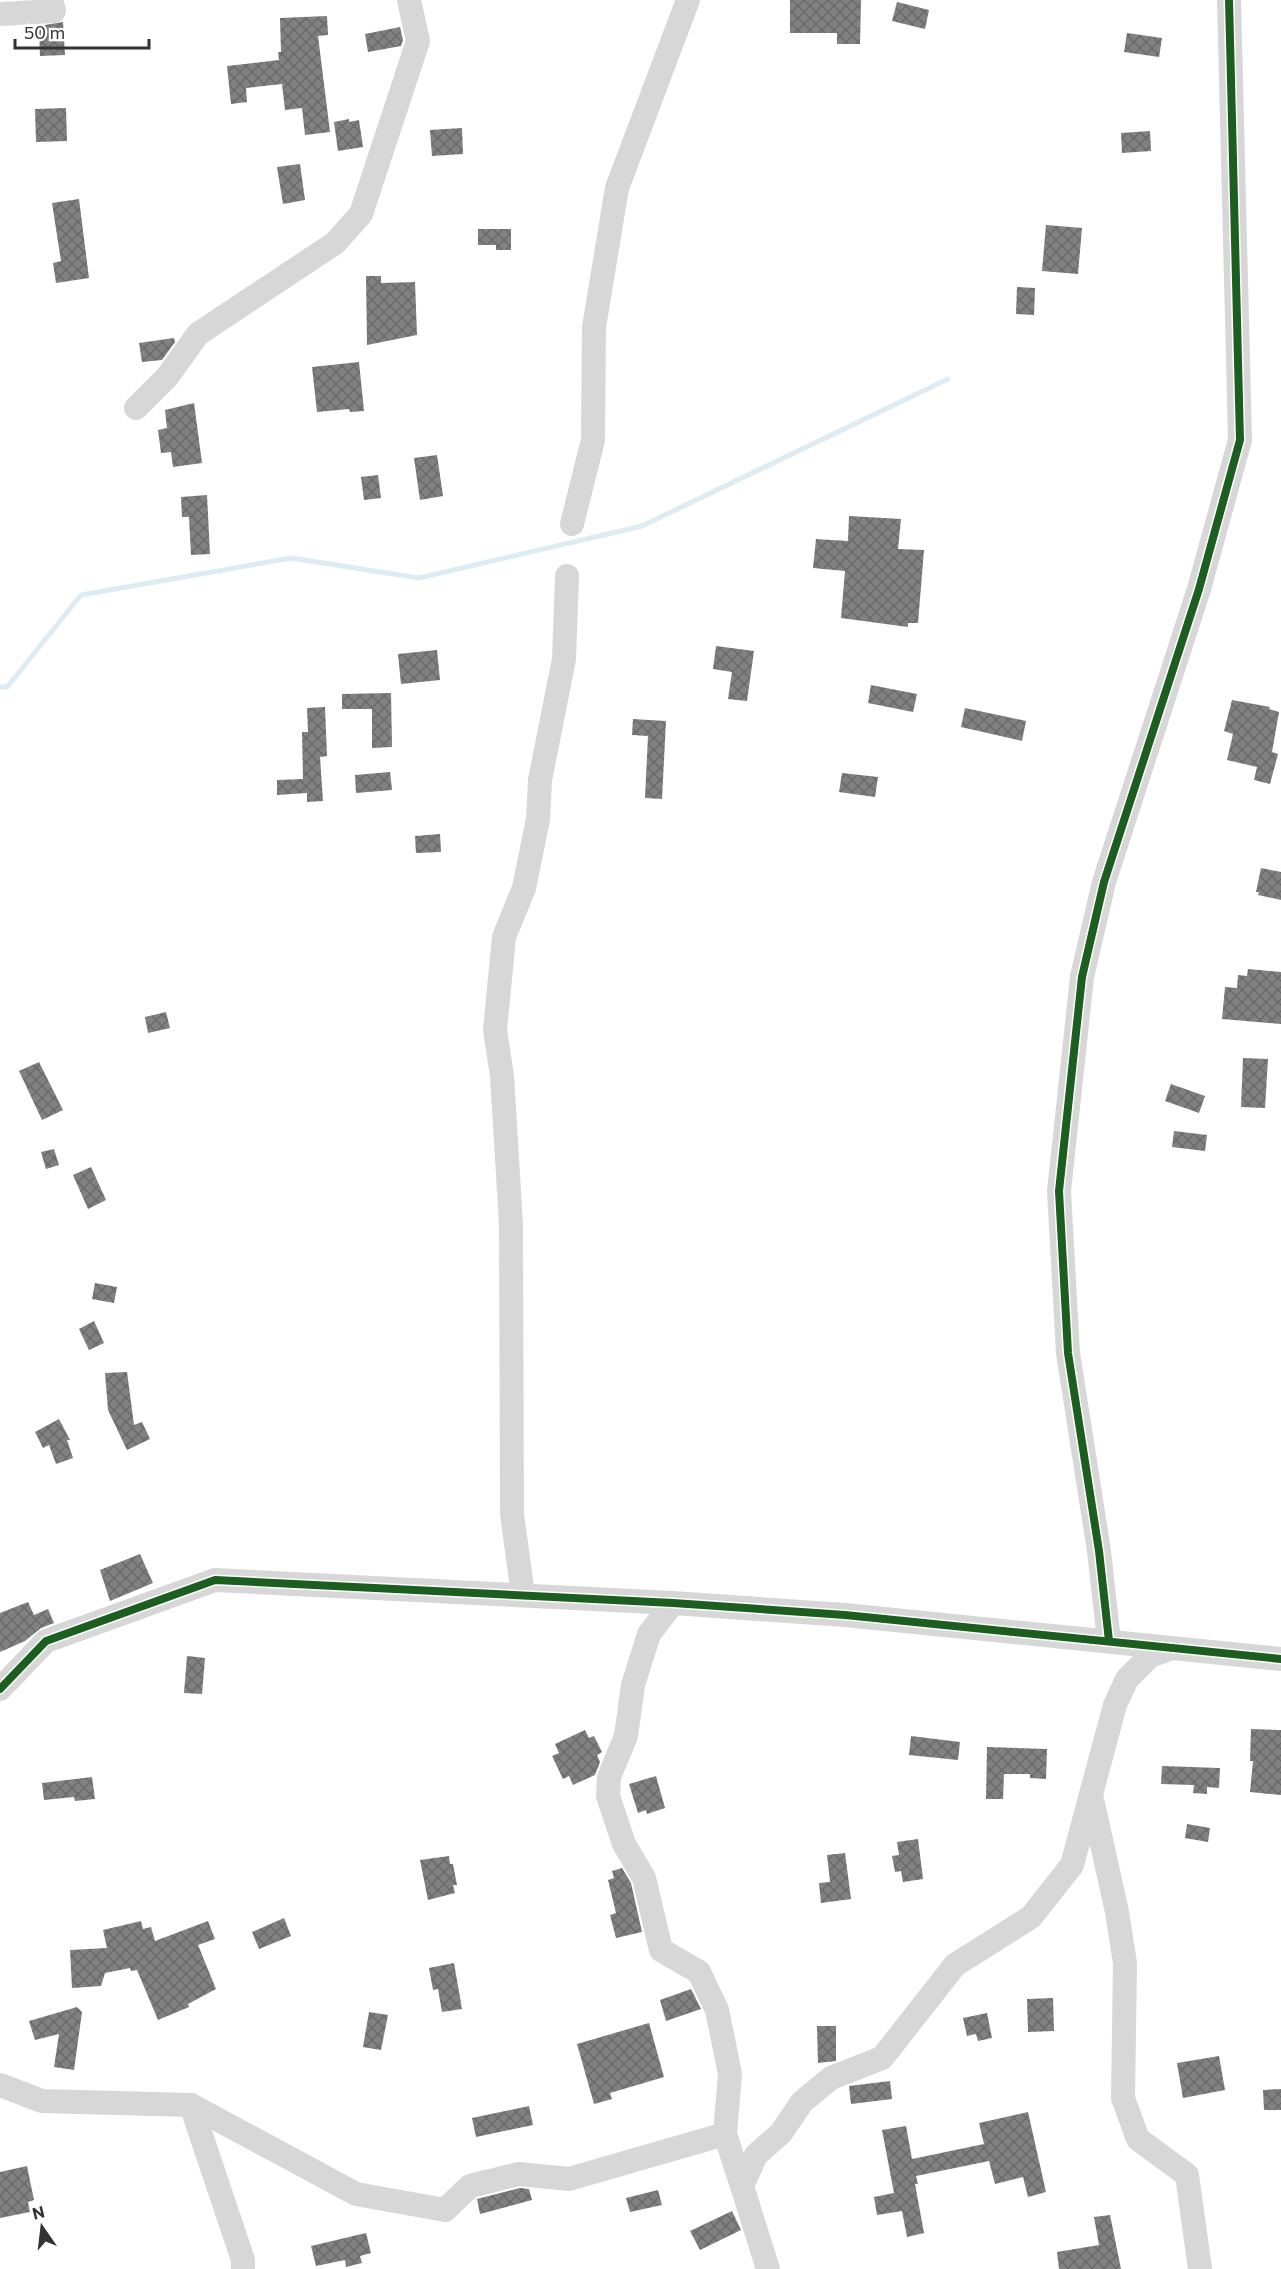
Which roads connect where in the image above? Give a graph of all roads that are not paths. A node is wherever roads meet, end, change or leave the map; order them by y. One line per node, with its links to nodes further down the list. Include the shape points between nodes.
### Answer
1 (51, 0): 5 (street, via 54,11)
2 (409, 0): 6 (street, via 418,41 361,214 335,243 198,334 167,377)
3 (688, 0): 7 (street, via 617,188 594,327 593,440)
4 (1229, 0): 11 (street, via 1240,440 1199,589 1104,882 1082,977 1059,1191 1068,1353)
5 (0, 14)
6 (136, 408)
7 (572, 524)
8 (567, 576): 9 (street, via 564,660 524,888 504,937 495,1030 502,1076 511,1224 512,1514)
9 (523, 1595): 10 (street); 14 (street, via 214,1580 46,1641)
10 (673, 1603): 11 (street); 18 (street, via 649,1634 633,1685 626,1736 609,1777 608,1796 624,1844 644,1878 661,1950 699,1972 717,2010 729,2074)
11 (1109, 1641): 12 (street)
12 (1172, 1648): 13 (street); 15 (street, via 1150,1656 1127,1679 1115,1704)
13 (1281, 1659)
14 (0, 1689)
15 (1091, 1795): 19 (street, via 1072,1865 1031,1917 955,1965 882,2058 831,2078 802,2102 781,2133 756,2155); 22 (street, via 1125,1963 1123,2098 1138,2139 1187,2175)
16 (0, 2085): 17 (street, via 42,2101)
17 (191, 2105): 18 (street, via 356,2194 445,2210 470,2186 519,2174 569,2179); 20 (street)
18 (726, 2134): 19 (street)
19 (742, 2186): 21 (street)
20 (243, 2269)
21 (768, 2269)
22 (1200, 2269)

